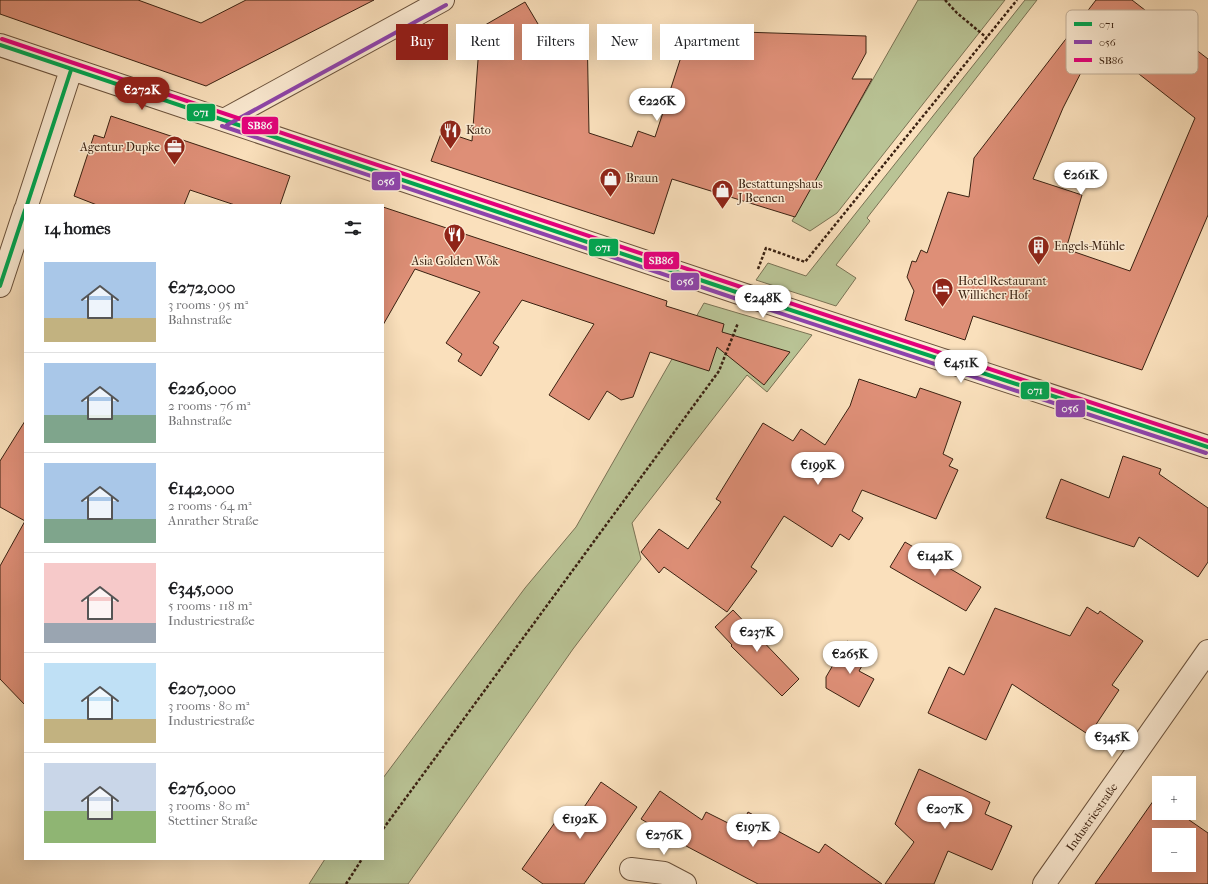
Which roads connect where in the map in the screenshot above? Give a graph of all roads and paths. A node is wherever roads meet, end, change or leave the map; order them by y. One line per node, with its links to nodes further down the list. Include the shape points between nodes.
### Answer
1 (443, 0): 7 (street)
2 (945, 0): 4 (path)
3 (1017, 0): 4 (path)
4 (987, 38): 10 (path, via 805,262 766,248)
5 (0, 45): 6 (street)
6 (71, 70): 7 (street); 8 (street)
7 (224, 120): 12 (street)
8 (27, 204)
9 (24, 213): 11 (street)
10 (756, 273)
11 (0, 286)
12 (748, 296): 13 (street); 15 (path, via 719,371)
13 (1208, 447)
14 (1208, 651): 20 (street, Industriestraße)
15 (384, 829)
16 (361, 860): 18 (path)
17 (631, 869): 19 (street, via 664,873)
18 (346, 884)
19 (685, 884)
20 (1044, 884)

